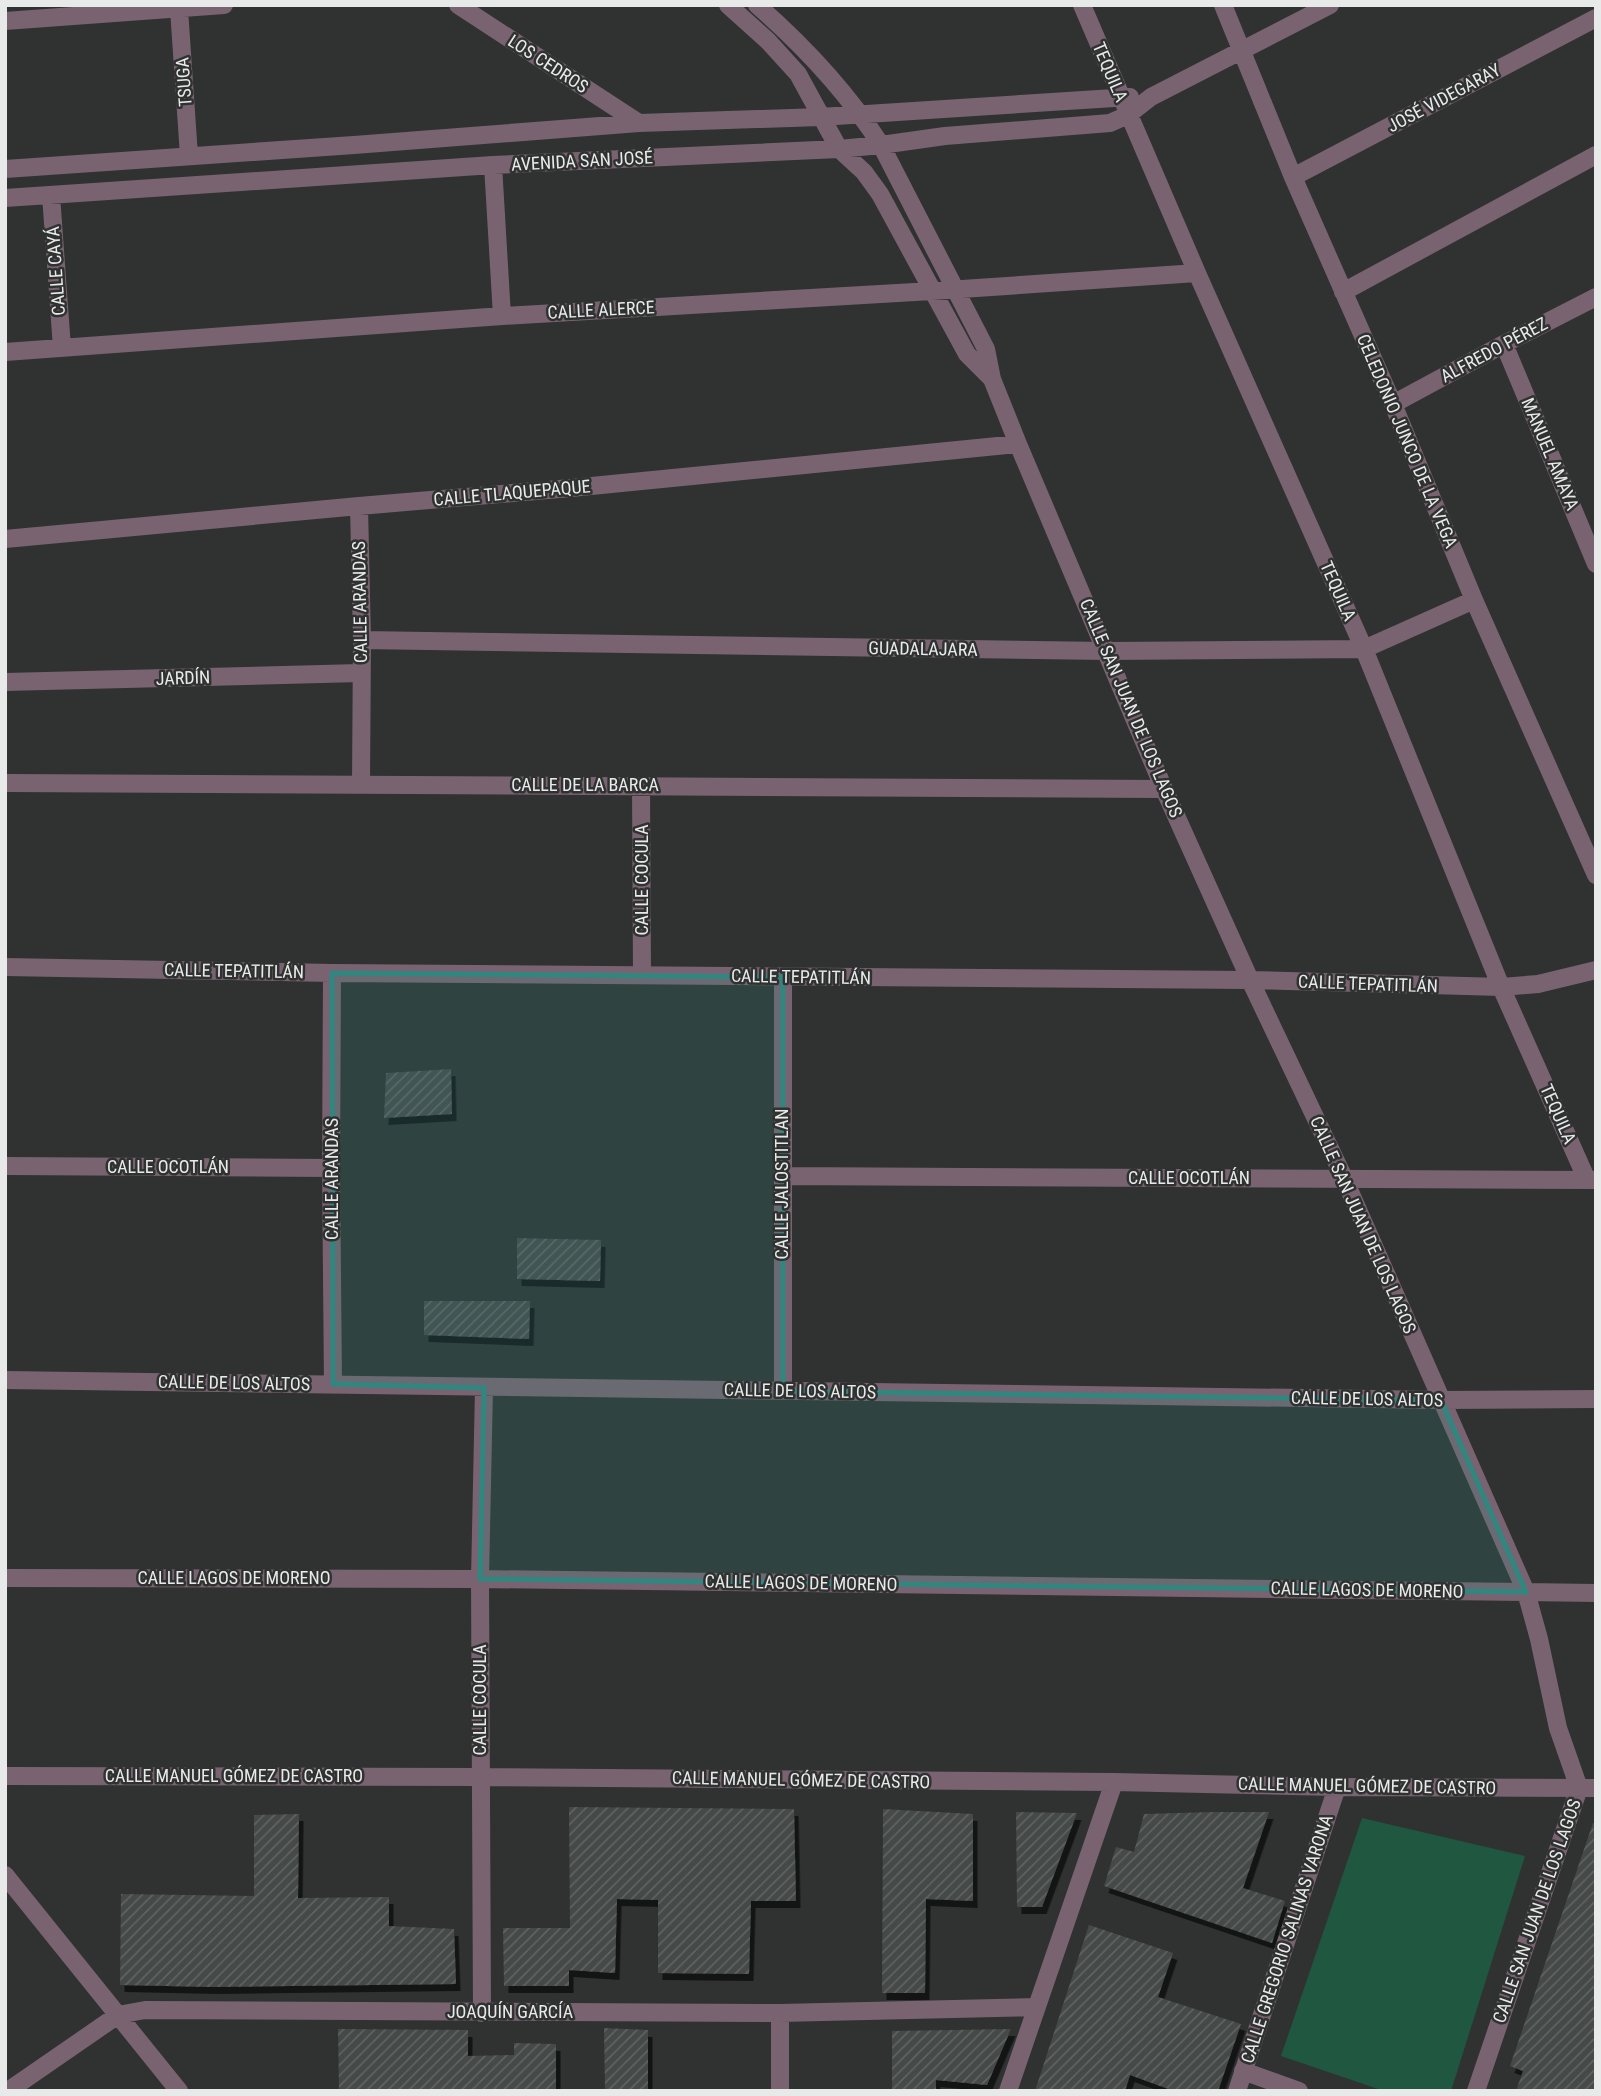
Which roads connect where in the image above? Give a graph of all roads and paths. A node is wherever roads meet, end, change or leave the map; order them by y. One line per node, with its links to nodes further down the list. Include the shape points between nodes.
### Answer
1 (224, 5): 8 (street)
2 (458, 5): 17 (street, LOS CEDROS)
3 (728, 5): 16 (street, CALLE SAN JUAN DE LOS LAGOS, via 798,74)
4 (757, 5): 14 (street, CALLE SAN JUAN DE LOS LAGOS, via 786,30)
5 (1082, 5): 12 (street, TEQUILA)
6 (1223, 5): 11 (street, CELEDONIO JUNCO DE LA VEGA)
7 (1330, 5): 11 (street, AVENIDA SAN JOSÉ)
8 (179, 9): 10 (street); 22 (street, TSUGA)
9 (1596, 18): 26 (street, JOSÉ VIDEGARAY)
10 (5, 21)
11 (1241, 52): 13 (street, AVENIDA SAN JOSÉ); 26 (street, CELEDONIO JUNCO DE LA VEGA)
12 (1121, 97): 13 (street, AVENIDA SAN JOSÉ); 14 (street, AVENIDA SAN JOSÉ); 15 (street, TEQUILA)
13 (1151, 97): 15 (street, AVENIDA SAN JOSÉ)
14 (861, 113): 16 (street, AVENIDA SAN JOSÉ); 19 (street, CALLE SAN JUAN DE LOS LAGOS)
15 (1128, 115): 19 (street, AVENIDA SAN JOSÉ, via 1110,123); 29 (street, TEQUILA)
16 (820, 117): 17 (street, AVENIDA SAN JOSÉ); 20 (street, CALLE SAN JUAN DE LOS LAGOS)
17 (639, 123): 18 (street, AVENIDA SAN JOSÉ)
18 (354, 145): 22 (street, AVENIDA SAN JOSÉ); 25 (street)
19 (881, 145): 20 (street, AVENIDA SAN JOSÉ); 30 (street, CALLE SAN JUAN DE LOS LAGOS)
20 (839, 149): 23 (street, AVENIDA SAN JOSÉ); 31 (street, CALLE SAN JUAN DE LOS LAGOS, via 880,194)
21 (1596, 155): 32 (street)
22 (189, 156): 24 (street, AVENIDA SAN JOSÉ)
23 (493, 165): 25 (street, AVENIDA SAN JOSÉ); 34 (street)
24 (5, 169)
25 (358, 173): 27 (street, AVENIDA SAN JOSÉ)
26 (1293, 177): 32 (street, CELEDONIO JUNCO DE LA VEGA)
27 (51, 195): 28 (street, AVENIDA SAN JOSÉ); 36 (street, CALLE CAYÁ)
28 (5, 198)
29 (1197, 274): 30 (street, CALLE ALERCE); 46 (street, TEQUILA)
30 (956, 289): 31 (street, CALLE ALERCE); 38 (street, CALLE SAN JUAN DE LOS LAGOS, via 986,349)
31 (932, 291): 34 (street, CALLE ALERCE); 38 (street, CALLE SAN JUAN DE LOS LAGOS, via 967,354)
32 (1343, 292): 39 (street, CELEDONIO JUNCO DE LA VEGA)
33 (1596, 297): 35 (street, ALFREDO PÉREZ)
34 (502, 316): 36 (street, CALLE ALERCE)
35 (1504, 344): 39 (street, ALFREDO PÉREZ); 43 (street, MANUEL AMAYA)
36 (62, 348): 37 (street, CALLE ALERCE)
37 (5, 352)
38 (992, 379): 40 (street, CALLE SAN JUAN DE LOS LAGOS)
39 (1393, 404): 44 (street, CELEDONIO JUNCO DE LA VEGA)
40 (1018, 444): 41 (street, CALLE TLAQUEPAQUE); 47 (street, CALLE SAN JUAN DE LOS LAGOS)
41 (359, 506): 42 (street, CALLE TLAQUEPAQUE); 45 (street, CALLE ARANDAS)
42 (5, 539)
43 (1596, 565)
44 (1474, 600): 46 (street, GUADALAJARA); 54 (street, CELEDONIO JUNCO DE LA VEGA)
45 (362, 640): 47 (street, GUADALAJARA); 48 (street, CALLE ARANDAS)
46 (1364, 649): 47 (street, GUADALAJARA); 61 (street, TEQUILA)
47 (1107, 652): 53 (street, CALLE SAN JUAN DE LOS LAGOS)
48 (360, 673): 49 (street, JARDÍN); 51 (street, CALLE ARANDAS)
49 (5, 682)
50 (5, 783): 51 (street, CALLE DE LA BARCA)
51 (360, 783): 52 (street, CALLE DE LA BARCA)
52 (641, 786): 53 (street, CALLE DE LA BARCA); 58 (street, CALLE COCULA)
53 (1164, 789): 60 (street, CALLE SAN JUAN DE LOS LAGOS)
54 (1596, 875)
55 (5, 967): 57 (street, CALLE TEPATITLÁN)
56 (1596, 970): 61 (street, CALLE TEPATITLÁN, via 1538,984)
57 (332, 973): 58 (street, CALLE TEPATITLÁN); 63 (street, CALLE ARANDAS)
58 (642, 975): 59 (street, CALLE TEPATITLÁN)
59 (783, 977): 60 (street, CALLE TEPATITLÁN); 64 (street, CALLE JALOSTITLAN)
60 (1250, 980): 61 (street, CALLE TEPATITLÁN); 65 (street, CALLE SAN JUAN DE LOS LAGOS)
61 (1501, 987): 66 (street, TEQUILA)
62 (5, 1166): 63 (street, CALLE OCOTLÁN)
63 (331, 1168): 68 (street, CALLE ARANDAS)
64 (782, 1176): 65 (street, CALLE OCOTLÁN); 70 (street, CALLE JALOSTITLAN)
65 (1344, 1178): 66 (street, CALLE OCOTLÁN); 72 (street, CALLE SAN JUAN DE LOS LAGOS)
66 (1592, 1180)
67 (5, 1380): 68 (street, CALLE DE LOS ALTOS)
68 (333, 1384): 69 (street, CALLE DE LOS ALTOS)
69 (484, 1388): 70 (street, CALLE DE LOS ALTOS); 74 (street, CALLE COCULA)
70 (783, 1391): 72 (street, CALLE DE LOS ALTOS)
71 (1596, 1399): 72 (street, CALLE DE LOS ALTOS)
72 (1441, 1400): 75 (street, CALLE SAN JUAN DE LOS LAGOS)
73 (5, 1578): 74 (street, CALLE LAGOS DE MORENO)
74 (480, 1578): 75 (street, CALLE LAGOS DE MORENO); 78 (street, CALLE COCULA)
75 (1526, 1592): 76 (street, CALLE LAGOS DE MORENO); 81 (street, CALLE SAN JUAN DE LOS LAGOS, via 1558,1728)
76 (1596, 1593)
77 (5, 1776): 78 (street, CALLE MANUEL GÓMEZ DE CASTRO)
78 (481, 1777): 79 (street, CALLE MANUEL GÓMEZ DE CASTRO); 84 (street, CALLE COCULA)
79 (1114, 1783): 80 (street, CALLE MANUEL GÓMEZ DE CASTRO); 83 (street)
80 (1337, 1787): 81 (street, CALLE MANUEL GÓMEZ DE CASTRO); 87 (street, CALLE GREGORIO SALINAS VARONA)
81 (1587, 1788): 94 (street, CALLE SAN JUAN DE LOS LAGOS)
82 (5, 1875): 86 (street)
83 (1037, 2007): 85 (street, JOAQUÍN GARCÍA); 91 (street)
84 (482, 2012): 85 (street, JOAQUÍN GARCÍA); 86 (street, JOAQUÍN GARCÍA, via 145,2010)
85 (780, 2013): 90 (street)
86 (118, 2015): 88 (street, JOAQUÍN GARCÍA); 89 (street)
87 (1243, 2071): 92 (street, CALLE GREGORIO SALINAS VARONA); 93 (street)
88 (8, 2091)
89 (178, 2091)
90 (780, 2091)
91 (1008, 2091)
92 (1237, 2091)
93 (1299, 2091)
94 (1476, 2091)

